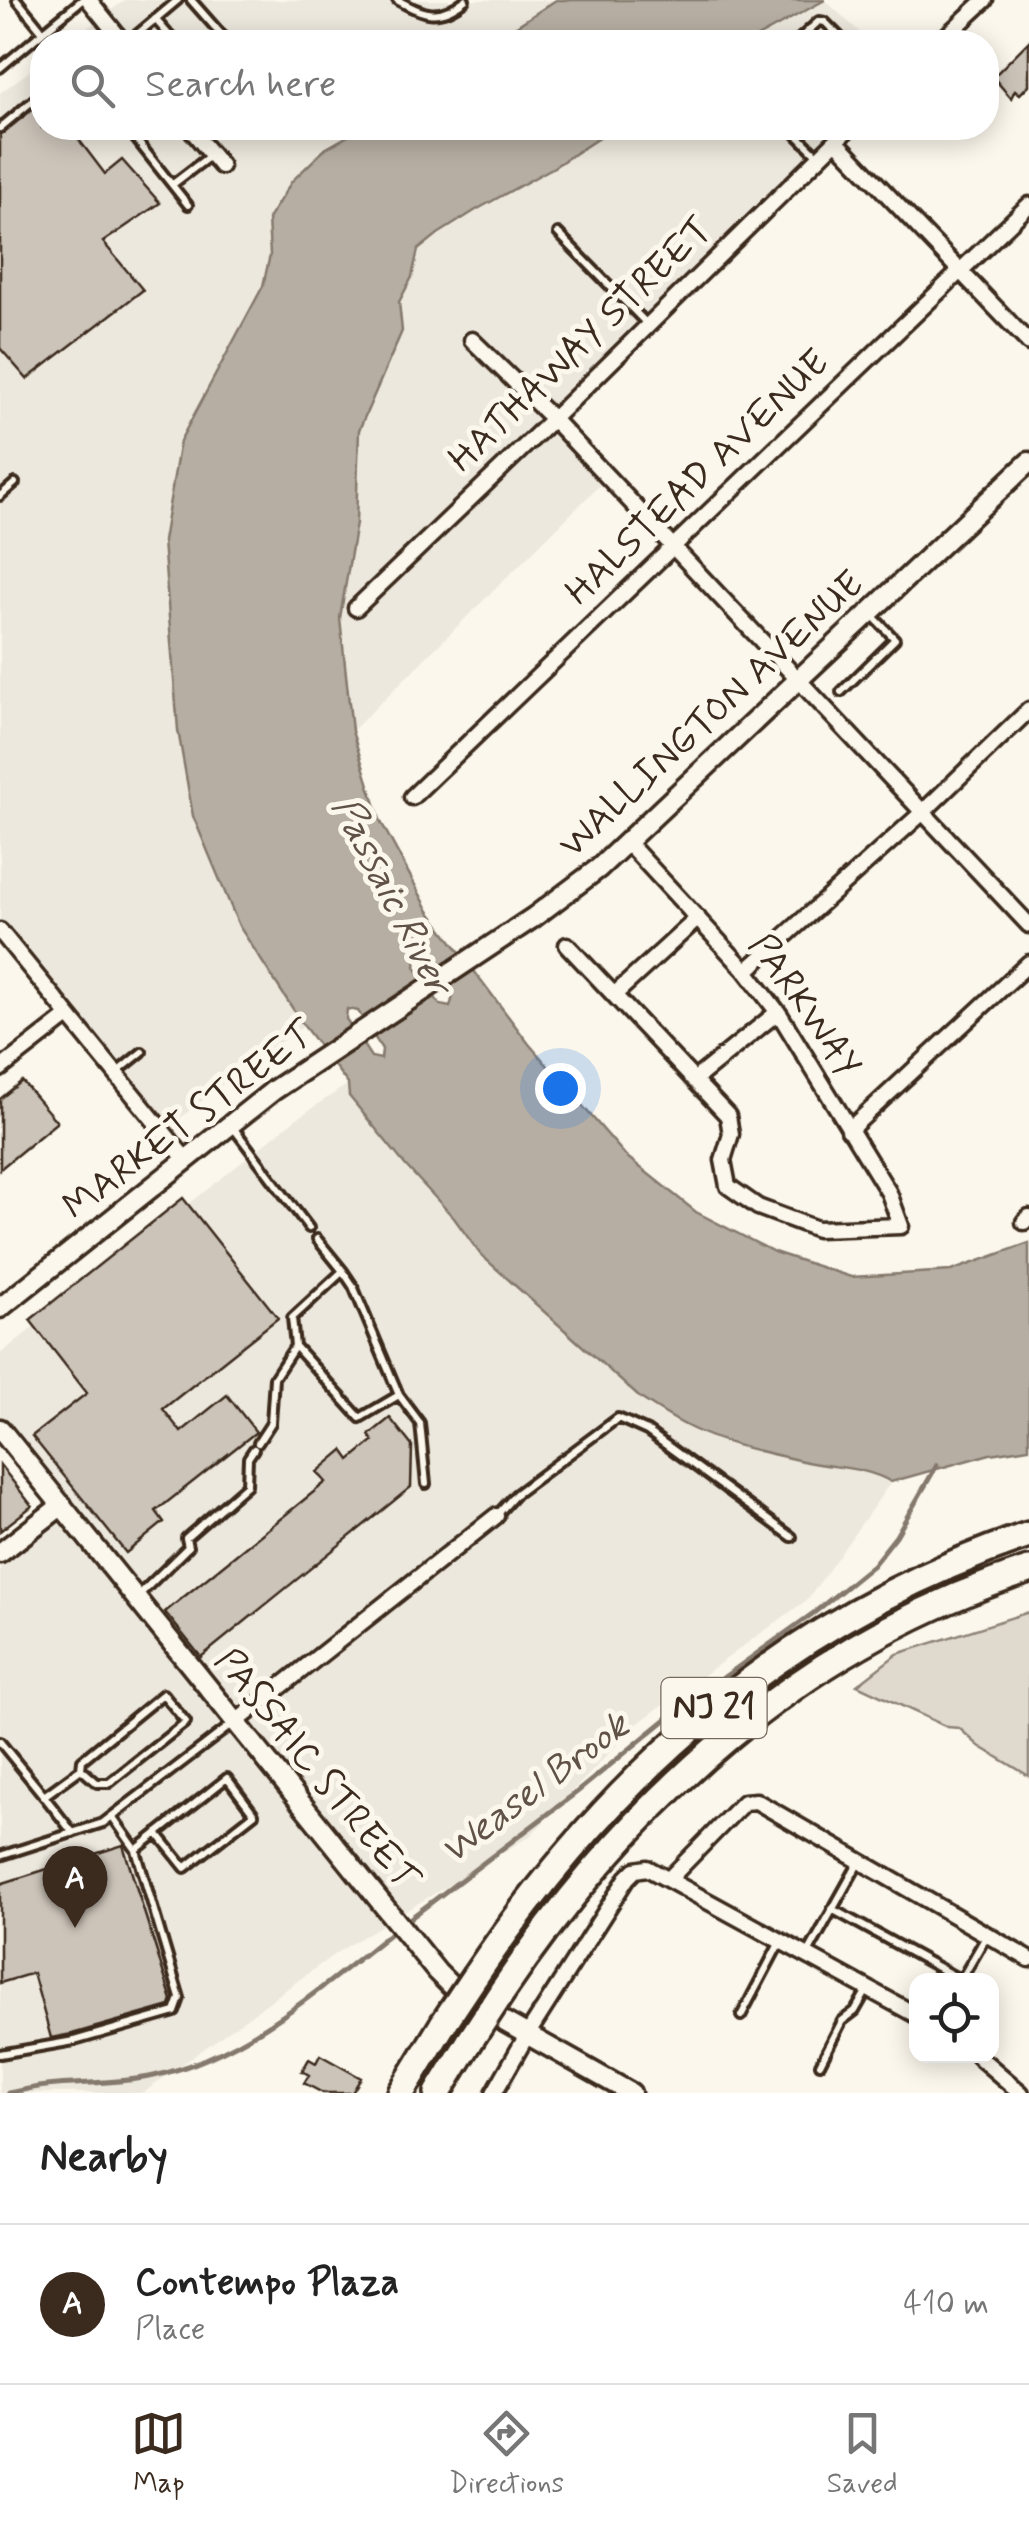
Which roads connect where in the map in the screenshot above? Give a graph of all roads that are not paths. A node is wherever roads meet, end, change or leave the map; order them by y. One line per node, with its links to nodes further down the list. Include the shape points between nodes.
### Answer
1 (18, 0): 9 (lane)
2 (85, 0): 10 (lane); 11 (street)
3 (178, 0): 8 (lane)
4 (192, 0): 14 (lane)
5 (398, 0): 6 (lane, via 424,14 450,11)
6 (465, 0)
7 (985, 0): 17 (street)
8 (155, 19): 12 (lane); 13 (lane)
9 (42, 30)
10 (47, 30)
11 (114, 30)
12 (141, 30)
13 (165, 30)
14 (218, 30)
15 (810, 30): 16 (lane, via 825,22)
16 (833, 30)
17 (953, 30)
18 (30, 43): 19 (lane)
19 (0, 68)
20 (30, 103): 21 (lane)
21 (0, 128)
22 (137, 140): 28 (lane)
23 (200, 140): 27 (street)
24 (802, 140): 26 (lane)
25 (836, 140): 26 (street, HATHAWAY STREET); 32 (street)
26 (819, 157): 33 (street, HATHAWAY STREET)
27 (216, 160): 28 (lane)
28 (172, 184): 29 (lane)
29 (188, 204)
30 (1029, 206): 32 (street, HALSTEAD AVENUE)
31 (558, 233): 33 (lane)
32 (960, 271): 35 (street); 40 (street, HALSTEAD AVENUE)
33 (648, 326): 36 (street, HATHAWAY STREET)
34 (472, 340): 36 (street)
35 (1029, 343)
36 (554, 419): 40 (street); 41 (street, HATHAWAY STREET)
37 (1029, 462): 42 (street, WALLINGTON AVENUE)
38 (15, 483): 39 (lane)
39 (0, 496)
40 (673, 547): 43 (street); 46 (street, HALSTEAD AVENUE)
41 (356, 608)
42 (870, 613): 43 (street, WALLINGTON AVENUE); 44 (lane, via 895,639)
43 (799, 680): 47 (street); 48 (street, WALLINGTON AVENUE)
44 (841, 692)
45 (1029, 710): 47 (street)
46 (412, 797)
47 (922, 812): 50 (street); 54 (street)
48 (628, 843): 49 (street, PARKWAY); 55 (street, WALLINGTON AVENUE)
49 (698, 918): 54 (street, PARKWAY); 56 (street)
50 (1029, 925)
51 (0, 931): 58 (street)
52 (567, 945): 56 (street)
53 (1029, 964): 64 (street)
54 (746, 970): 57 (street, PARKWAY)
55 (422, 992): 63 (street, MARKET STREET)
56 (614, 995): 62 (street)
57 (778, 1012): 62 (street); 64 (street, PARKWAY)
58 (68, 1016): 60 (street); 61 (street)
59 (142, 1052): 61 (lane)
60 (0, 1070)
61 (116, 1074): 65 (street)
62 (694, 1080): 64 (street, PARKWAY, via 728,1116 728,1186 758,1207 816,1229 901,1226 889,1193)
63 (231, 1124): 65 (street, MARKET STREET); 66 (lane)
64 (849, 1130)
65 (187, 1160): 69 (street, MARKET STREET)
66 (309, 1228)
67 (317, 1239): 68 (lane)
68 (343, 1271): 70 (lane, via 292,1318); 71 (lane)
69 (0, 1308)
70 (295, 1346): 71 (lane, via 360,1418); 81 (lane, via 274,1378 271,1423 248,1458 247,1485 186,1538 188,1547)
71 (399, 1395): 73 (lane, via 420,1422)
72 (0, 1429): 74 (street, PASSAIC STREET)
73 (426, 1484)
74 (62, 1505): 79 (street); 81 (street, PASSAIC STREET)
75 (496, 1516): 78 (lane, via 618,1418 648,1432); 83 (street)
76 (1029, 1519): 82 (highway, via 944,1557)
77 (1029, 1536): 82 (highway, NJ 21)
78 (792, 1537)
79 (0, 1554)
80 (1029, 1570): 109 (highway, NJ 21, bridge, via 884,1631 744,1724 680,1778 568,1901)
81 (136, 1598): 83 (street, PASSAIC STREET)
82 (869, 1604): 108 (highway, NJ 21, bridge, via 724,1700 618,1796 517,1916)
83 (236, 1722): 87 (lane); 104 (street, PASSAIC STREET, via 454,1989)
84 (0, 1742): 86 (lane)
85 (82, 1768): 85 (lane, via 82,1760 163,1694 186,1722 109,1783 98,1783); 86 (lane)
86 (44, 1796): 88 (lane)
87 (112, 1816): 88 (lane); 90 (lane)
88 (73, 1833): 91 (lane)
89 (157, 1833): 89 (lane, via 227,1778 254,1814 185,1868); 90 (lane)
90 (136, 1850): 105 (lane, via 180,1998 176,2012)
91 (0, 1856)
92 (860, 1861): 93 (street, via 756,1801 744,1802); 94 (lane); 95 (street)
93 (669, 1879): 96 (street); 104 (street, via 647,1868 627,1878)
94 (832, 1909): 97 (lane); 99 (lane)
95 (988, 1935): 98 (street); 100 (lane)
96 (781, 1941): 97 (street); 103 (lane)
97 (806, 1955): 101 (street)
98 (1029, 1959)
99 (948, 1973)
100 (965, 1973)
101 (868, 1989): 102 (street); 107 (lane)
102 (909, 2011)
103 (741, 2016)
104 (527, 2034): 110 (street); 111 (street, PASSAIC STREET)
105 (0, 2054)
106 (986, 2063): 112 (street)
107 (820, 2064)
108 (401, 2093)
109 (438, 2093)
110 (494, 2093)
111 (631, 2093)
112 (1021, 2093)

